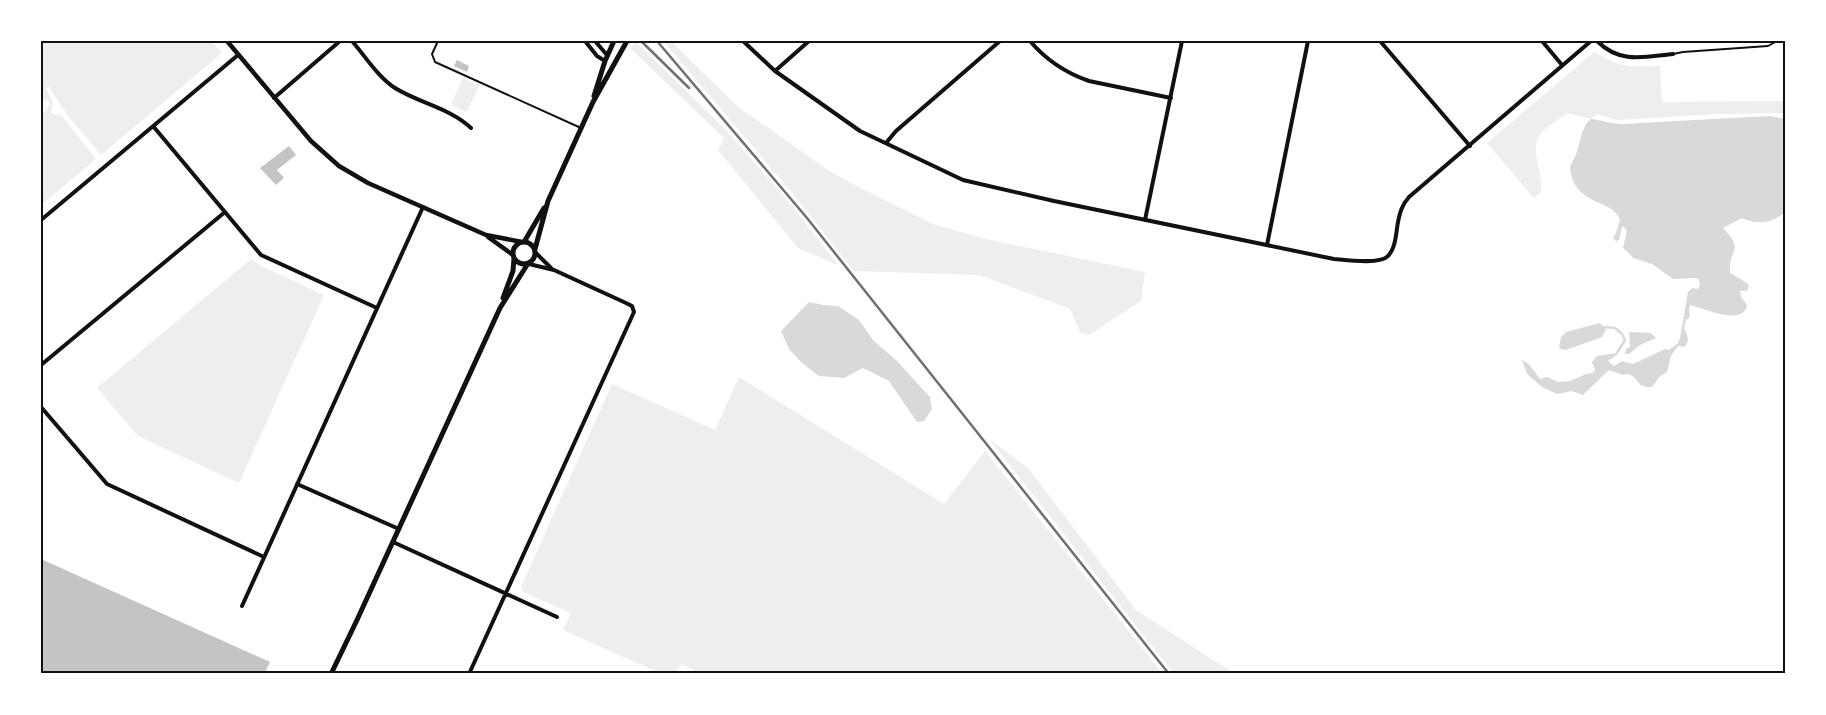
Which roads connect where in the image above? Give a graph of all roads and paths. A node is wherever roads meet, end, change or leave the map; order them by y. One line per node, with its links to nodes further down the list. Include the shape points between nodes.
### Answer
1 (227, 41): 21 (street)
2 (340, 41): 26 (street)
3 (352, 41): 30 (street, via 390,84 454,115)
4 (438, 41): 31 (lane, via 432,54 435,62)
5 (584, 41): 22 (street, via 597,56)
6 (595, 41): 22 (street)
7 (614, 41): 22 (main road)
8 (627, 41): 23 (main road)
9 (743, 41): 25 (street)
10 (809, 41): 25 (street)
11 (1000, 41): 32 (street)
12 (1030, 41): 27 (street, via 1070,74)
13 (1182, 41): 27 (street)
14 (1308, 41): 41 (street)
15 (1380, 41): 33 (street)
16 (1542, 41): 24 (street)
17 (1591, 41): 24 (street)
18 (1597, 41): 20 (street, via 1619,56)
19 (1777, 41): 20 (lane, via 1768,46)
20 (1673, 54)
21 (238, 55): 26 (street); 29 (street)
22 (606, 58): 23 (main road); 28 (main road)
23 (615, 64): 28 (main road)
24 (1562, 65): 33 (street)
25 (775, 71): 32 (street, via 860,131)
26 (274, 98): 35 (street, via 335,163 359,178)
27 (1170, 98): 38 (street)
28 (593, 102): 31 (main road)
29 (153, 126): 36 (street); 37 (street)
30 (471, 128)
31 (581, 128): 34 (main road)
32 (886, 143): 38 (street, via 963,180)
33 (1470, 146): 41 (street, via 1403,205 1388,256 1377,261 1348,261)
34 (548, 201): 40 (main road); 42 (main road)
35 (423, 207): 39 (street); 46 (street)
36 (225, 212): 46 (street, via 261,256); 48 (street)
37 (41, 220)
38 (1145, 220): 41 (street)
39 (486, 235): 40 (street); 43 (street)
40 (523, 242): 42 (main road, via 530,244); 43 (main road, via 516,246)
41 (1267, 245)
42 (535, 251): 44 (main road, via 534,259); 45 (street)
43 (513, 256): 44 (main road, via 519,264); 47 (main road, via 513,270)
44 (528, 264): 45 (street); 47 (main road)
45 (554, 270): 54 (street, via 629,304 634,314)
46 (377, 308): 50 (street)
47 (500, 308): 51 (main road)
48 (41, 365)
49 (41, 406): 53 (street, via 107,484)
50 (297, 484): 51 (street); 53 (street)
51 (399, 529): 52 (main road)
52 (393, 542): 54 (street); 57 (main road)
53 (264, 557): 55 (street)
54 (507, 594): 56 (street); 58 (street)
55 (242, 606)
56 (556, 617)
57 (331, 674)
58 (469, 674)

